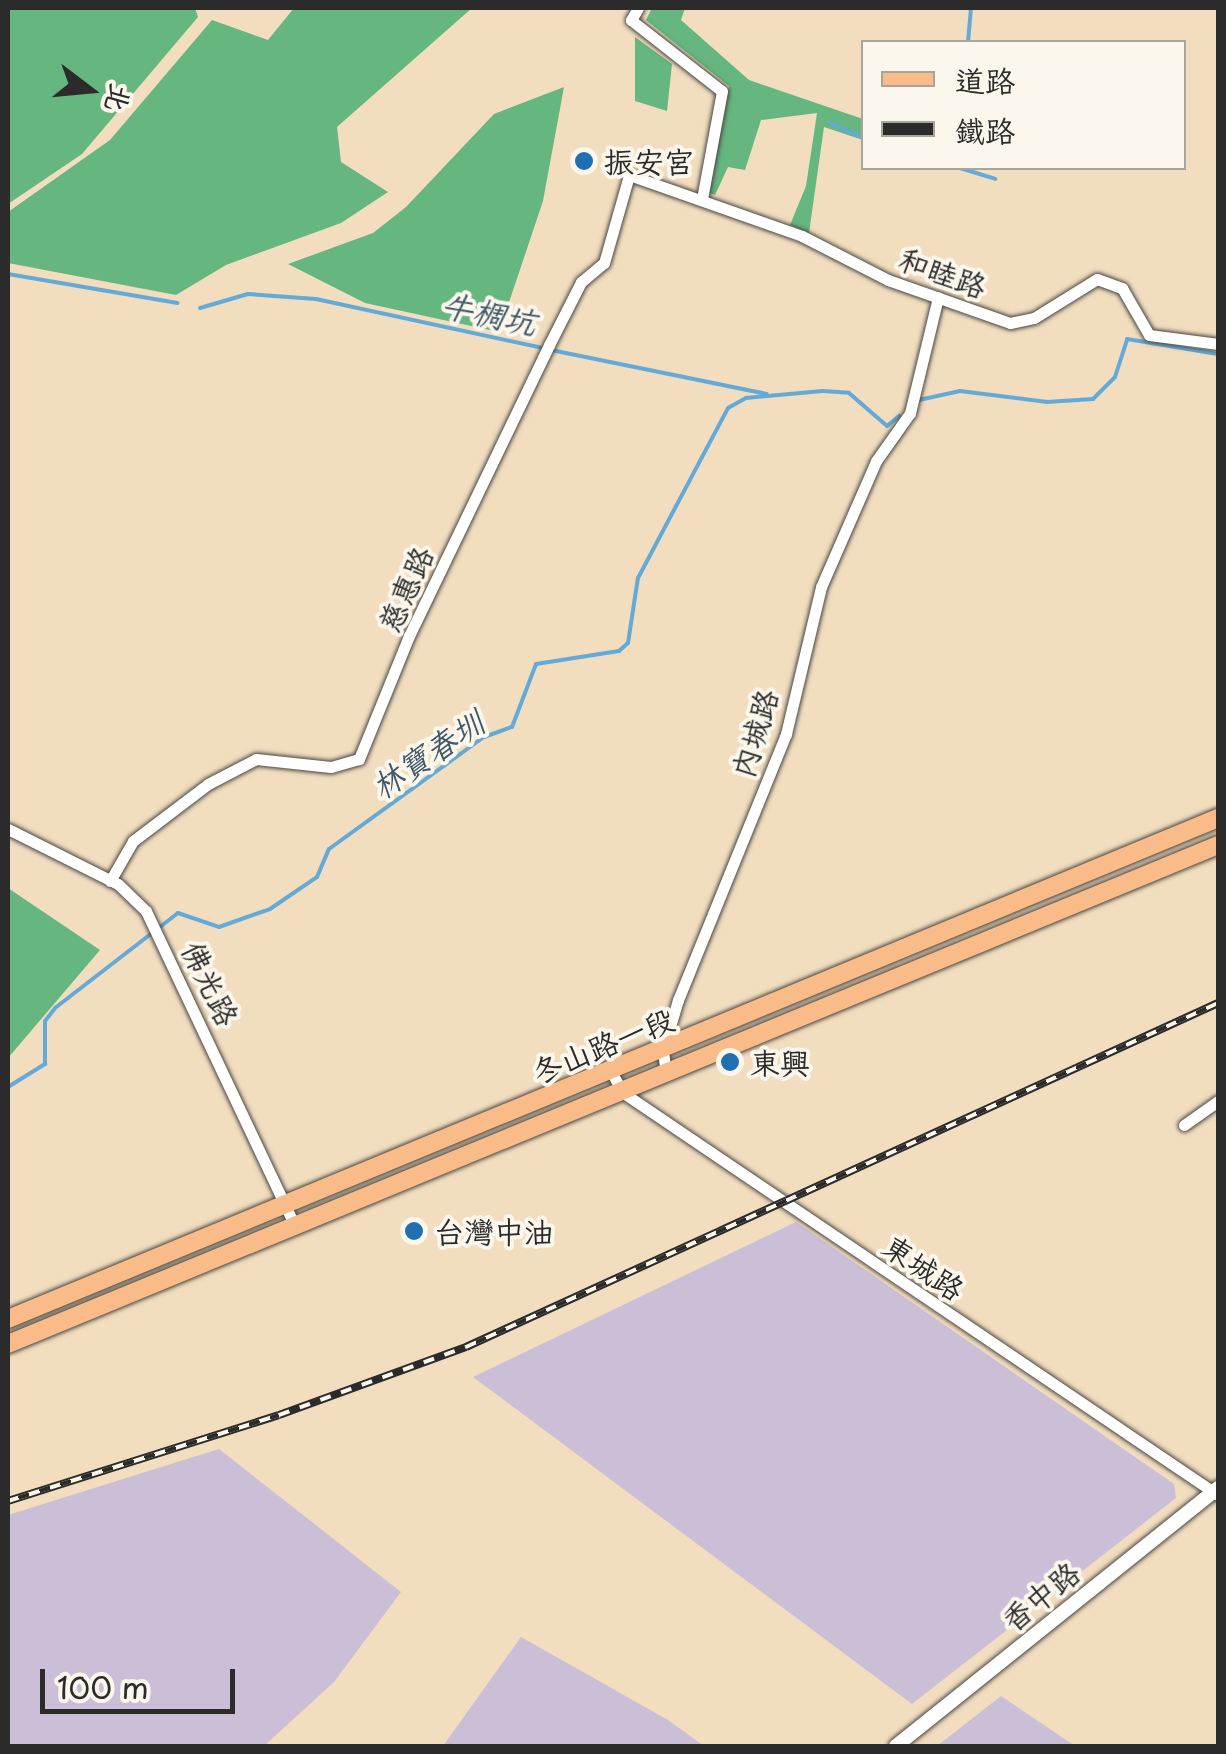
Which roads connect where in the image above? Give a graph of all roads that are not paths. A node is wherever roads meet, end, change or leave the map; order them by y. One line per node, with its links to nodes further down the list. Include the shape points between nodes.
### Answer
1 (635, 14): 3 (street, via 722,92)
2 (630, 175): 3 (street, 和睦路); 9 (street, 慈惠路, via 604,263 581,282 547,350 409,636 360,759 331,767 256,759 208,784 133,842)
3 (702, 199): 4 (street, 和睦路)
4 (938, 297): 5 (street, 和睦路, via 1010,322 1034,318 1098,279 1122,288 1150,335); 10 (street, 內城路, via 910,413 876,461 821,587 786,734)
5 (1218, 344)
6 (1218, 818): 10 (main road, 冬山路一段)
7 (8, 830): 9 (street, 佛光路)
8 (1218, 845): 12 (main road, 冬山路一段)
9 (110, 881): 16 (street, 佛光路, via 132,893 157,930)
10 (663, 1050): 11 (main road, 冬山路一段); 12 (street, 內城路)
11 (611, 1071): 13 (street, 東城路); 16 (main road, 冬山路一段)
12 (666, 1075): 13 (main road, 冬山路一段)
13 (622, 1092): 17 (main road, 冬山路一段); 20 (street, 東城路)
14 (1218, 1101): 15 (street)
15 (1184, 1125)
16 (290, 1204): 17 (street, 佛光路); 18 (main road, 冬山路一段)
17 (295, 1226): 19 (main road, 冬山路一段)
18 (8, 1319)
19 (8, 1344)
20 (1217, 1492): 21 (street, 香中路)
21 (896, 1746)

